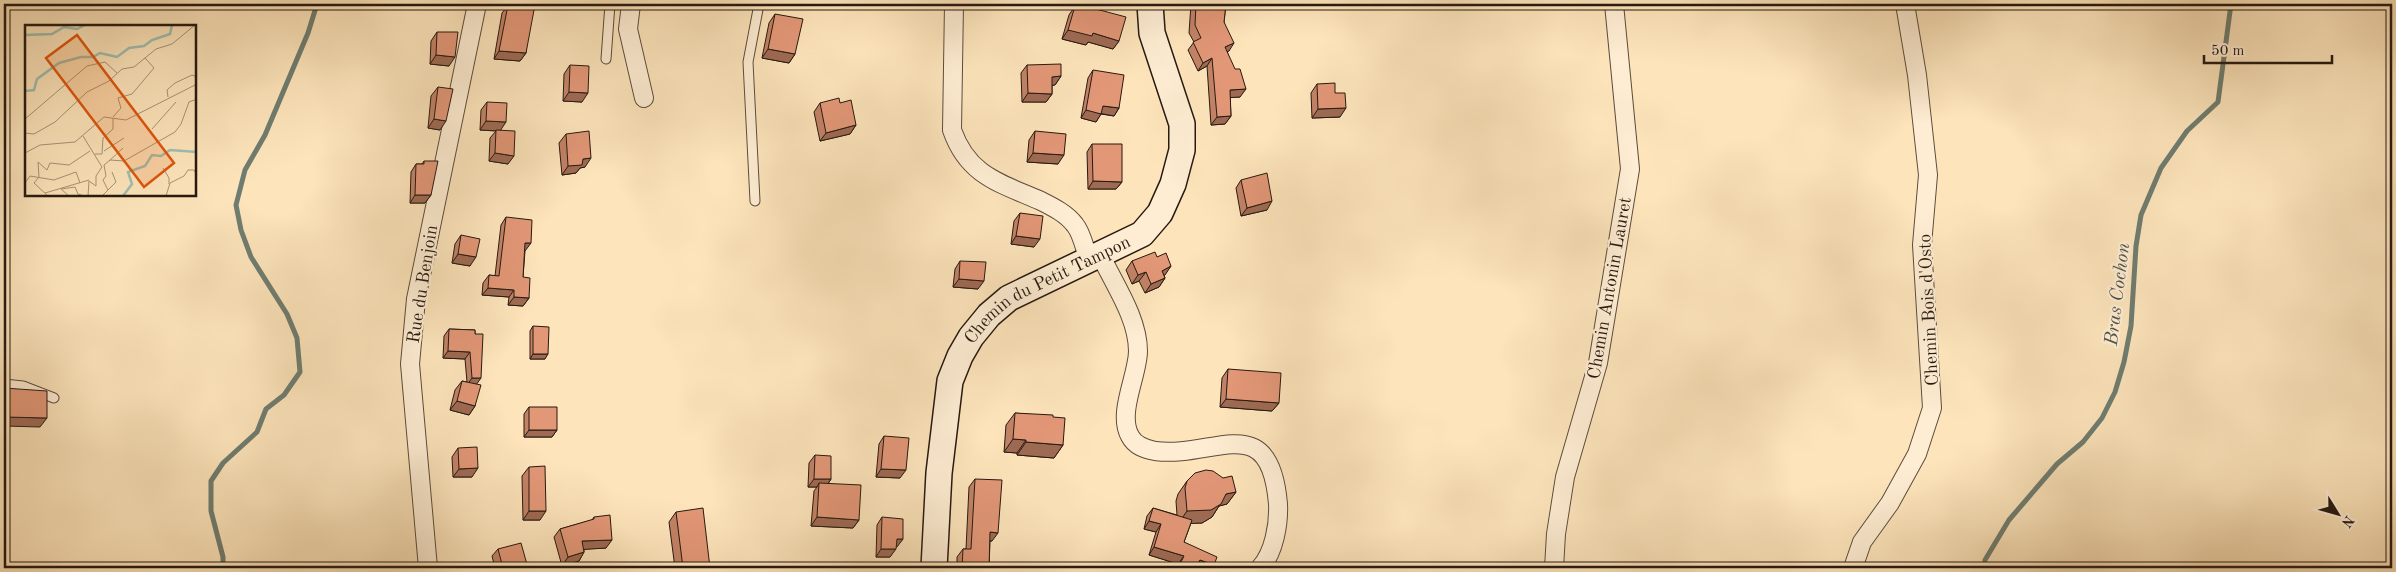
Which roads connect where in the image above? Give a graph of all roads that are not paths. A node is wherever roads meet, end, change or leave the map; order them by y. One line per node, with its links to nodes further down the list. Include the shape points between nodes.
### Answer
1 (477, 4): 15 (street, Rue du Benjoin, via 412,331 410,364)
2 (610, 4): 9 (lane)
3 (631, 4): 10 (street, via 628,29)
4 (759, 4): 11 (lane, via 748,62)
5 (954, 4): 12 (street, via 952,130 958,148 968,162 993,180 1055,208 1076,225)
6 (1150, 4): 12 (street, Chemin du Petit Tampon, via 1152,33 1182,124 1182,150 1173,184 1160,213 1142,234)
7 (1614, 4): 18 (street, Chemin Antonin Lauret, via 1630,169 1598,363 1565,477)
8 (1905, 4): 19 (street, Chemin Bois d'Osto, via 1928,175 1922,245 1932,408 1917,454 1890,503 1862,542)
9 (606, 59)
10 (644, 98)
11 (755, 201)
12 (1095, 258): 16 (street, Chemin du Petit Tampon, via 1009,298 989,315 960,356 950,381 939,473); 17 (street, via 1127,309 1136,336 1138,351 1126,426 1130,437 1143,448 1168,453 1241,443 1254,447 1272,469 1278,514 1274,540)
13 (4, 384): 14 (lane, via 23,386)
14 (54, 398)
15 (428, 568)
16 (934, 568)
17 (1260, 568)
18 (1554, 568)
19 (1853, 568)

